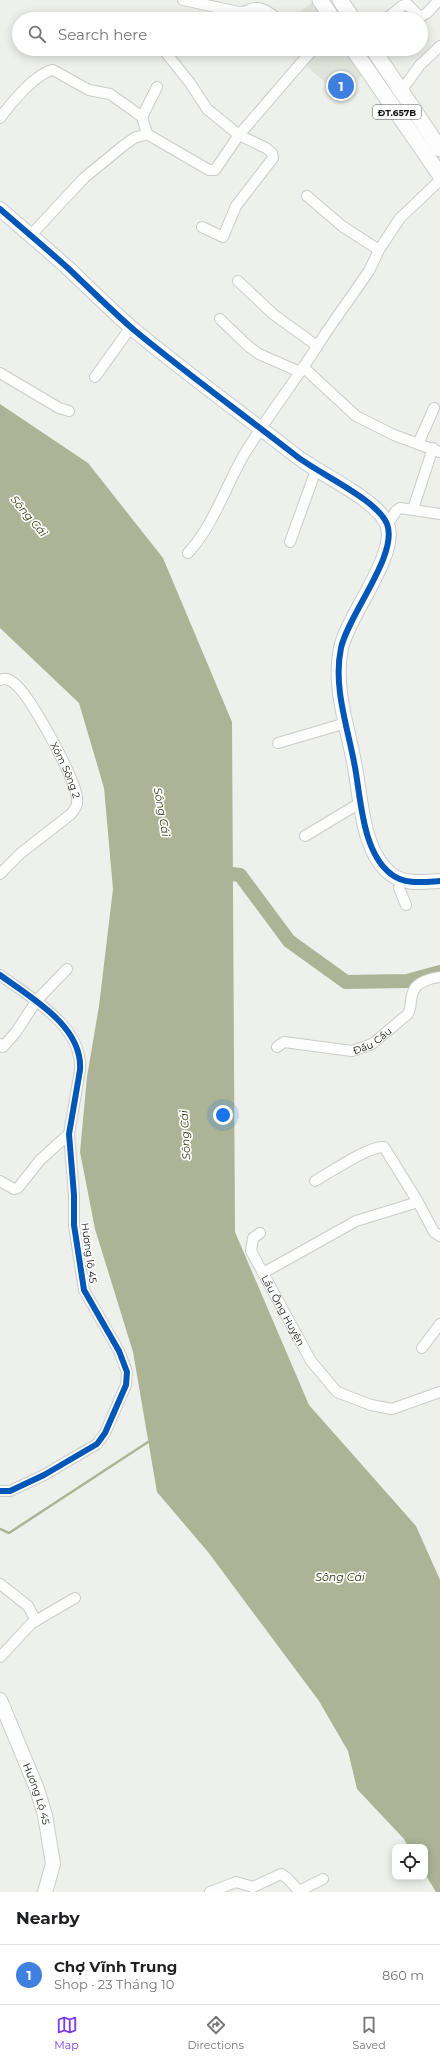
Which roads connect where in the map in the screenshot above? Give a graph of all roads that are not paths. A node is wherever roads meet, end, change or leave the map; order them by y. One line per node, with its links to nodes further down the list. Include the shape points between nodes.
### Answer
1 (183, 0): 5 (street)
2 (320, 0): 8 (main road)
3 (439, 0): 12 (street)
4 (345, 2): 9 (main road)
5 (246, 12)
6 (246, 12): 7 (street, via 253,8 262,8)
7 (268, 12)
8 (328, 12)
9 (350, 12)
10 (395, 12): 11 (street, via 408,4)
11 (415, 12)
12 (428, 13)
13 (440, 46): 19 (street, via 420,65)
14 (169, 56): 23 (street, via 207,109)
15 (307, 56): 23 (street)
16 (359, 56): 25 (main road, ĐT.657B)
17 (378, 56): 19 (main road, ĐT.657B)
18 (157, 87): 20 (street)
19 (401, 90): 24 (main road, ĐT.657B)
20 (142, 117): 21 (street, via 110,94 89,90 53,70 46,71 40,76); 22 (street)
21 (0, 118)
22 (147, 134): 23 (street, via 209,170 215,170); 30 (street, via 134,138 84,178)
23 (239, 135): 29 (street, via 266,148 274,158 236,206 223,237)
24 (440, 149)
25 (440, 175)
26 (440, 180): 31 (street, via 400,218)
27 (307, 196): 31 (street, via 342,226)
28 (0, 209): 30 (street)
29 (202, 227)
30 (30, 236): 34 (street)
31 (379, 250): 35 (street, via 369,271)
32 (238, 281): 35 (street, via 273,314)
33 (220, 319): 36 (street, via 259,354)
34 (131, 327): 38 (street); 41 (street)
35 (317, 346): 36 (street)
36 (302, 370): 41 (street); 42 (street, via 356,416)
37 (0, 373): 40 (street, via 59,408)
38 (95, 377)
39 (434, 408): 42 (street)
40 (69, 411)
41 (260, 429): 44 (street); 49 (street, via 235,470 209,526)
42 (418, 444): 43 (street)
43 (436, 450): 45 (street)
44 (316, 470): 47 (street, via 362,498); 48 (street)
45 (413, 509): 46 (street); 47 (street, via 400,508)
46 (440, 514)
47 (388, 525): 51 (street, via 388,542 383,561 347,630 340,652 340,694)
48 (290, 542)
49 (188, 553)
50 (0, 680): 55 (street, Xóm Sông 2, via 10,680 24,695 50,735 77,798 77,808 71,814 21,853)
51 (346, 723): 52 (street); 53 (street)
52 (278, 743)
53 (360, 803): 54 (street); 56 (street, via 366,830 378,859 390,874)
54 (306, 836)
55 (0, 874)
56 (401, 880): 57 (street); 58 (street, via 399,888)
57 (440, 881)
58 (406, 905)
59 (67, 969): 62 (street)
60 (0, 975): 62 (street, Hương lộ 45)
61 (440, 977): 64 (street, Đầu Cầu, via 428,979 415,988 408,1014 372,1044 352,1051 284,1042)
62 (37, 1000): 63 (street, via 16,1032); 65 (street, Hương lộ 45, via 70,1033 80,1053 80,1070)
63 (1, 1047)
64 (277, 1047)
65 (68, 1134): 66 (street, via 40,1160 18,1188 14,1189); 75 (street, Hương lộ 45, via 74,1225 84,1290 118,1351 127,1372 126,1385 97,1444 44,1475 10,1491)
66 (0, 1181)
67 (315, 1181): 68 (street, via 346,1162 382,1146 388,1151)
68 (418, 1202): 70 (street, via 434,1232); 71 (street, Lầu Ông Huyện, via 356,1221)
69 (260, 1233): 71 (street, via 253,1238 251,1249)
70 (440, 1236)
71 (263, 1273): 74 (street, Lầu Ông Huyện, via 311,1361 337,1392 356,1400 392,1409)
72 (440, 1324): 73 (street)
73 (422, 1348)
74 (440, 1392)
75 (0, 1491)
76 (0, 1584): 78 (street, via 28,1606)
77 (75, 1598): 78 (street)
78 (36, 1621): 79 (street)
79 (0, 1657)
80 (0, 1700): 82 (street, Hương Lộ 45, via 37,1789 45,1815 53,1864)
81 (323, 1879): 83 (street, via 299,1891 280,1874 253,1887 236,1882)
82 (45, 1892)
83 (210, 1892)

